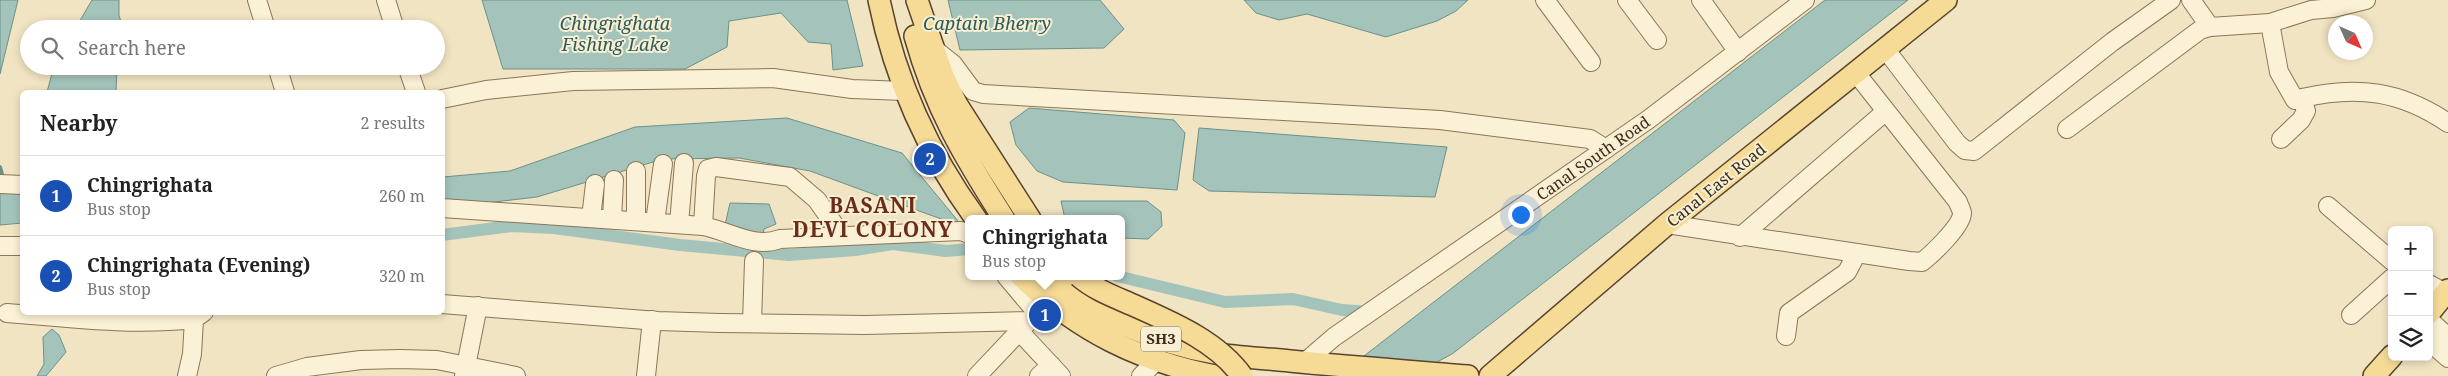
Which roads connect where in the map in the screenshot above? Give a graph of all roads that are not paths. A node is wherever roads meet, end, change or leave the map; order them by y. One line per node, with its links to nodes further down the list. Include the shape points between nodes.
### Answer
1 (257, 0): 15 (street)
2 (386, 0): 16 (street)
3 (879, 0): 30 (main road, via 886,36)
4 (905, 0): 27 (main road)
5 (917, 0): 20 (main road)
6 (1545, 0): 23 (street)
7 (1627, 0): 19 (street)
8 (1701, 0): 22 (street)
9 (1805, 0): 22 (street, Canal South Road)
10 (1946, 0): 21 (main road, Canal East Road)
11 (2170, 0): 21 (street, via 1974,152 1957,143)
12 (2192, 0): 18 (street)
13 (2366, 0): 14 (street)
14 (2343, 3): 17 (street)
15 (263, 20)
16 (392, 20)
17 (2270, 23): 18 (street); 32 (street, via 2279,72)
18 (2210, 27): 35 (street, via 2200,30)
19 (1657, 40)
20 (933, 48): 27 (main road); 37 (street, via 954,64 973,90 983,94 1440,120 1590,139)
21 (1886, 50): 24 (main road, Canal East Road)
22 (1738, 52): 37 (street, Canal South Road)
23 (1591, 62)
24 (1856, 73): 33 (street); 55 (main road, Canal East Road)
25 (280, 75): 28 (street)
26 (411, 75): 29 (street)
27 (936, 78): 48 (main road, via 940,111); 49 (main road)
28 (284, 90)
29 (415, 90)
30 (906, 95): 31 (street, via 773,78 573,81 486,90); 47 (main road, via 924,134)
31 (445, 98)
32 (2295, 100)
33 (1885, 112): 59 (street); 62 (street, via 1958,202 1962,212 1960,222 1922,262)
34 (2448, 124): 36 (street, via 2416,105 2362,90 2302,98 2306,111)
35 (2067, 129)
36 (2281, 139)
37 (1606, 149): 83 (street, Canal South Road)
38 (684, 163): 54 (street)
39 (663, 164): 53 (street)
40 (636, 171): 52 (street)
41 (614, 180): 51 (street)
42 (0, 184): 44 (street)
43 (595, 184): 50 (street)
44 (20, 185)
45 (2328, 206): 63 (street)
46 (445, 208): 50 (street)
47 (974, 215)
48 (1002, 215)
49 (1027, 215)
50 (591, 218): 51 (street)
51 (612, 219): 52 (street)
52 (636, 221): 53 (street)
53 (655, 222): 54 (street)
54 (679, 224): 56 (street)
55 (1667, 224): 59 (street); 103 (main road, Canal East Road)
56 (704, 226): 58 (street, via 755,243); 58 (street, via 706,176 708,169 716,167 790,177 817,200)
57 (965, 232): 58 (street)
58 (842, 236)
59 (1740, 236): 62 (street)
60 (0, 246): 61 (street)
61 (20, 246)
62 (1857, 254): 82 (street, via 1847,272 1789,313)
63 (2388, 257)
64 (754, 261): 80 (street)
65 (1013, 280): 78 (main road, SH3)
66 (1056, 280): 90 (main road, SH3, via 1082,302 1168,342)
67 (1085, 280): 101 (main road, bridge, via 1198,338 1229,361)
68 (2388, 282): 76 (street)
69 (2444, 290): 72 (main road)
70 (445, 304): 71 (street)
71 (478, 306): 79 (street); 92 (street)
72 (2433, 307)
73 (8, 313): 74 (street)
74 (20, 314)
75 (31, 315): 77 (street, via 168,322)
76 (2351, 315)
77 (199, 316): 96 (street)
78 (1033, 317): 80 (street, via 865,325); 89 (main road, SH3, via 1090,329); 93 (street); 99 (street)
79 (652, 320): 80 (street); 98 (street)
80 (752, 323)
81 (2433, 324): 84 (street)
82 (1786, 336)
83 (1334, 337): 90 (street, Canal South Road); 91 (street)
84 (2448, 337)
85 (2433, 345): 86 (street)
86 (2448, 358)
87 (2388, 360): 104 (main road)
88 (360, 368): 92 (street, via 436,360); 95 (street, via 307,367)
89 (1148, 369): 94 (main road, SH3)
90 (1301, 369): 91 (main road, SH3)
91 (1333, 369): 102 (main road, SH3)
92 (466, 372): 97 (street)
93 (1050, 372)
94 (1191, 373): 100 (main road, SH3)
95 (284, 375)
96 (187, 376)
97 (516, 376)
98 (646, 376)
99 (977, 376)
100 (1216, 376)
101 (1242, 376)
102 (1468, 376)
103 (1490, 376)
104 (2374, 376)

